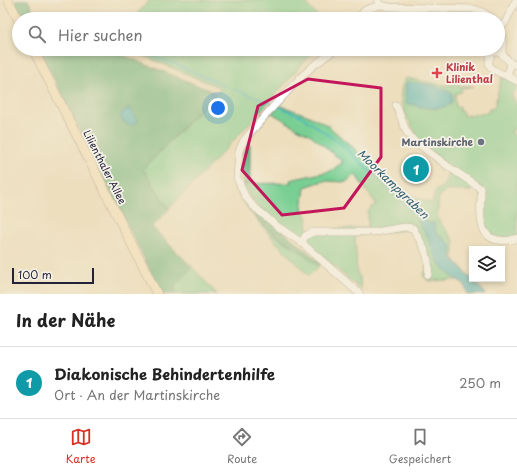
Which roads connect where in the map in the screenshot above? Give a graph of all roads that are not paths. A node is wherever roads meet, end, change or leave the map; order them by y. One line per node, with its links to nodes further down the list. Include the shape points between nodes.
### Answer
1 (8, 0): 4 (main road)
2 (516, 0): 7 (street)
3 (379, 2): 5 (street); 6 (street, via 390,7 474,8)
4 (14, 12)
5 (363, 12)
6 (483, 12)
7 (505, 23)
8 (37, 56): 18 (main road, Lilienthaler Allee)
9 (327, 56): 16 (street, via 302,76 271,109 244,140 239,151 237,178 245,196 277,226)
10 (490, 56): 12 (street, via 491,68)
11 (504, 56): 12 (street)
12 (512, 69): 13 (street)
13 (517, 80)
14 (396, 105): 15 (street, via 406,131 413,140 480,188 481,222 487,235 492,239 505,241)
15 (517, 238)
16 (302, 243): 17 (street, via 305,236 313,232 375,232 413,228 428,258); 19 (street)
17 (428, 275)
18 (157, 294)
19 (360, 294)

